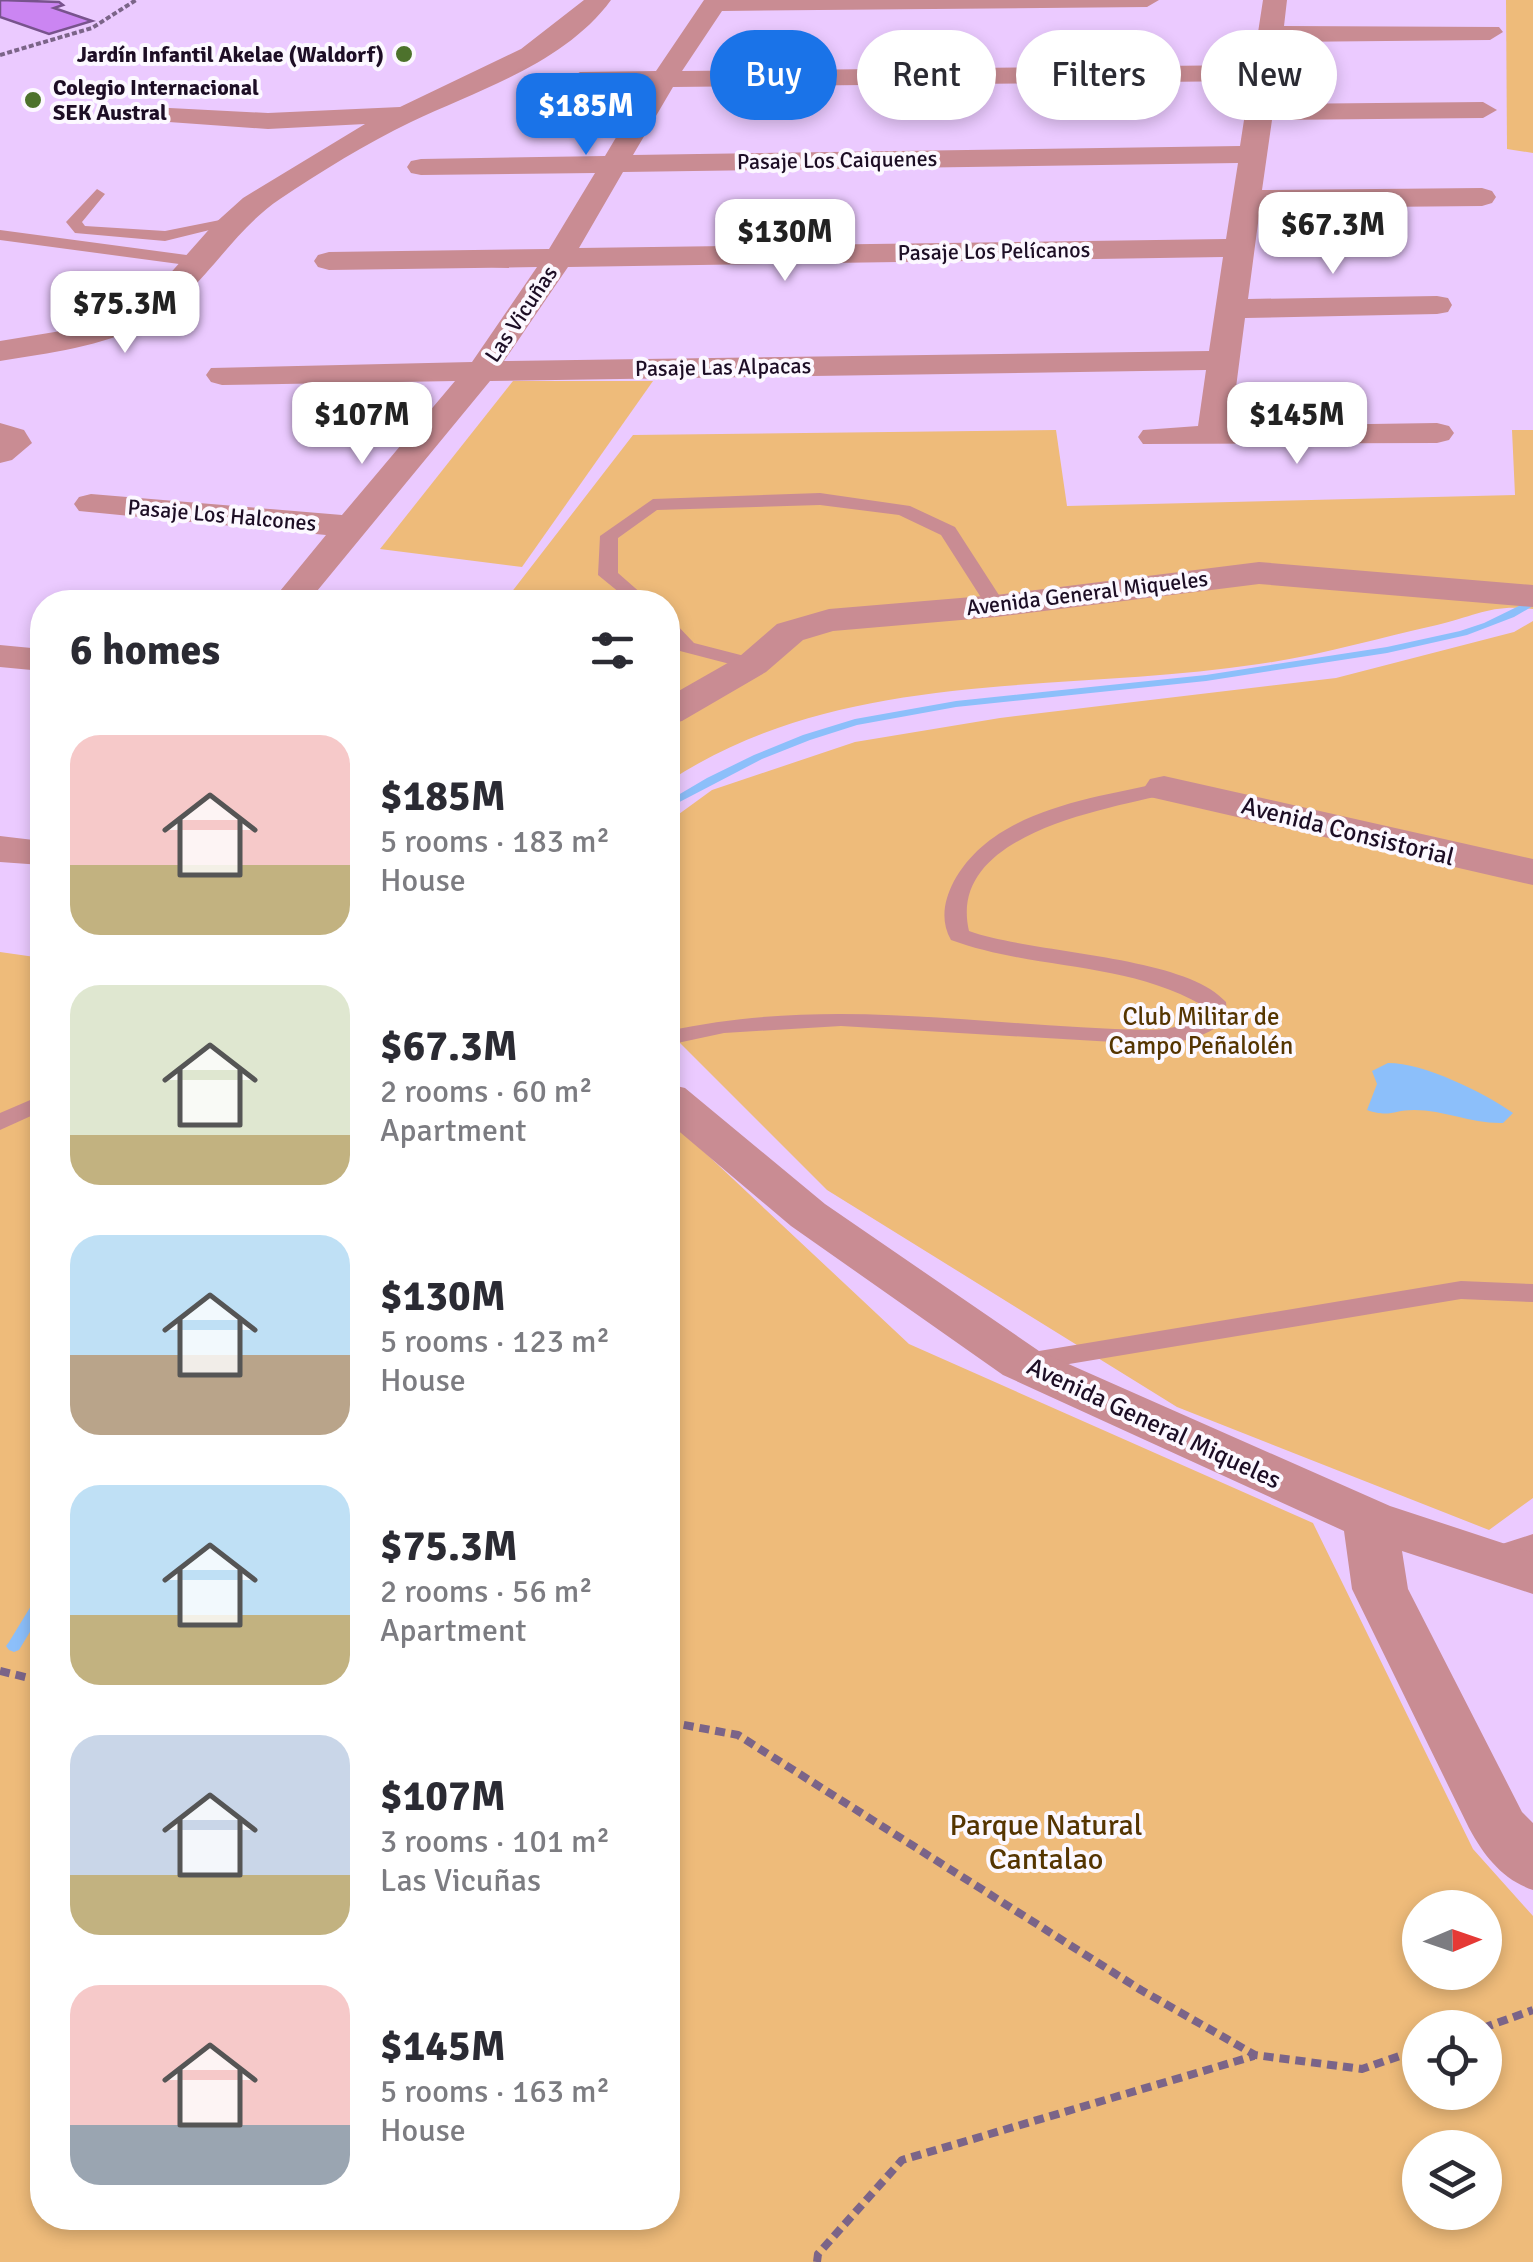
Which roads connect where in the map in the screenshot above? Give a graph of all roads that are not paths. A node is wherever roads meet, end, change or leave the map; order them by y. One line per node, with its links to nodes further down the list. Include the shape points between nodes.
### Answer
1 (599, 0): 14 (street, via 530,58)
2 (1146, 0): 4 (street)
3 (1274, 0): 5 (street)
4 (716, 2): 9 (street, Las Vicuñas)
5 (1270, 30)
6 (1490, 32): 7 (street)
7 (1337, 33)
8 (1201, 74): 9 (street)
9 (664, 79): 10 (street); 17 (street, Las Vicuñas)
10 (580, 80)
11 (1483, 110): 12 (street)
12 (1337, 111)
13 (142, 112): 14 (street, via 268,120)
14 (405, 115): 24 (street, via 257,202)
15 (1258, 120): 16 (street)
16 (1253, 154): 17 (street, Pasaje Los Caiquenes); 21 (street)
17 (618, 163): 18 (street, Pasaje Los Caiquenes); 27 (street, Las Vicuñas)
18 (421, 167)
19 (97, 194): 24 (lane, via 74,222 80,230)
20 (1482, 197): 21 (street)
21 (1246, 199): 26 (street)
22 (0, 235): 23 (lane)
23 (21, 238): 24 (lane); 25 (lane)
24 (212, 242): 31 (street, via 165,298 136,318 99,332)
25 (0, 247)
26 (1240, 248): 27 (street, Pasaje Los Pelícanos); 30 (street)
27 (560, 256): 28 (street, Pasaje Los Pelícanos); 33 (street, Las Vicuñas)
28 (329, 261)
29 (1437, 305): 30 (street)
30 (1231, 309): 32 (street)
31 (0, 350)
32 (1224, 360): 33 (street, Pasaje Las Alpacas); 37 (street)
33 (482, 370): 34 (street, Pasaje Las Alpacas); 41 (street, Las Vicuñas)
34 (222, 375)
35 (1437, 432): 37 (street)
36 (0, 434): 39 (street, via 15,443)
37 (1213, 436): 38 (street)
38 (1155, 437)
39 (0, 453)
40 (91, 504): 41 (street, Pasaje Los Halcones)
41 (354, 527): 42 (street, Las Vicuñas)
42 (299, 590)
43 (627, 590): 45 (lane, via 608,574 608,536 654,505 820,499 903,510 948,531)
44 (1533, 596): 45 (street, Avenida General Miqueles, via 1259,573)
45 (996, 606): 49 (street, Avenida General Miqueles, via 829,620 790,632)
46 (680, 639): 49 (lane)
47 (0, 656): 48 (street)
48 (30, 659)
49 (753, 664): 50 (street, Avenida General Miqueles)
50 (680, 706)
51 (1164, 788): 54 (street, Avenida Consistorial); 55 (lane, via 1003,837 970,866 953,919 959,935 989,949 1098,962 1190,985 1214,1002 1215,1018 1196,1030 1136,1037 812,1018 749,1020)
52 (0, 849): 53 (street)
53 (30, 852)
54 (1533, 872)
55 (680, 1035)
56 (30, 1108): 58 (lane)
57 (680, 1108): 60 (street, Avenida General Miqueles, via 808,1215)
58 (0, 1123)
59 (1533, 1293): 60 (lane, via 1461,1290)
60 (1021, 1363): 61 (street, Avenida General Miqueles)
61 (1370, 1520): 62 (street, Avenida General Miqueles); 63 (street, via 1380,1589 1500,1828)
62 (1518, 1559)
63 (1533, 1864)

